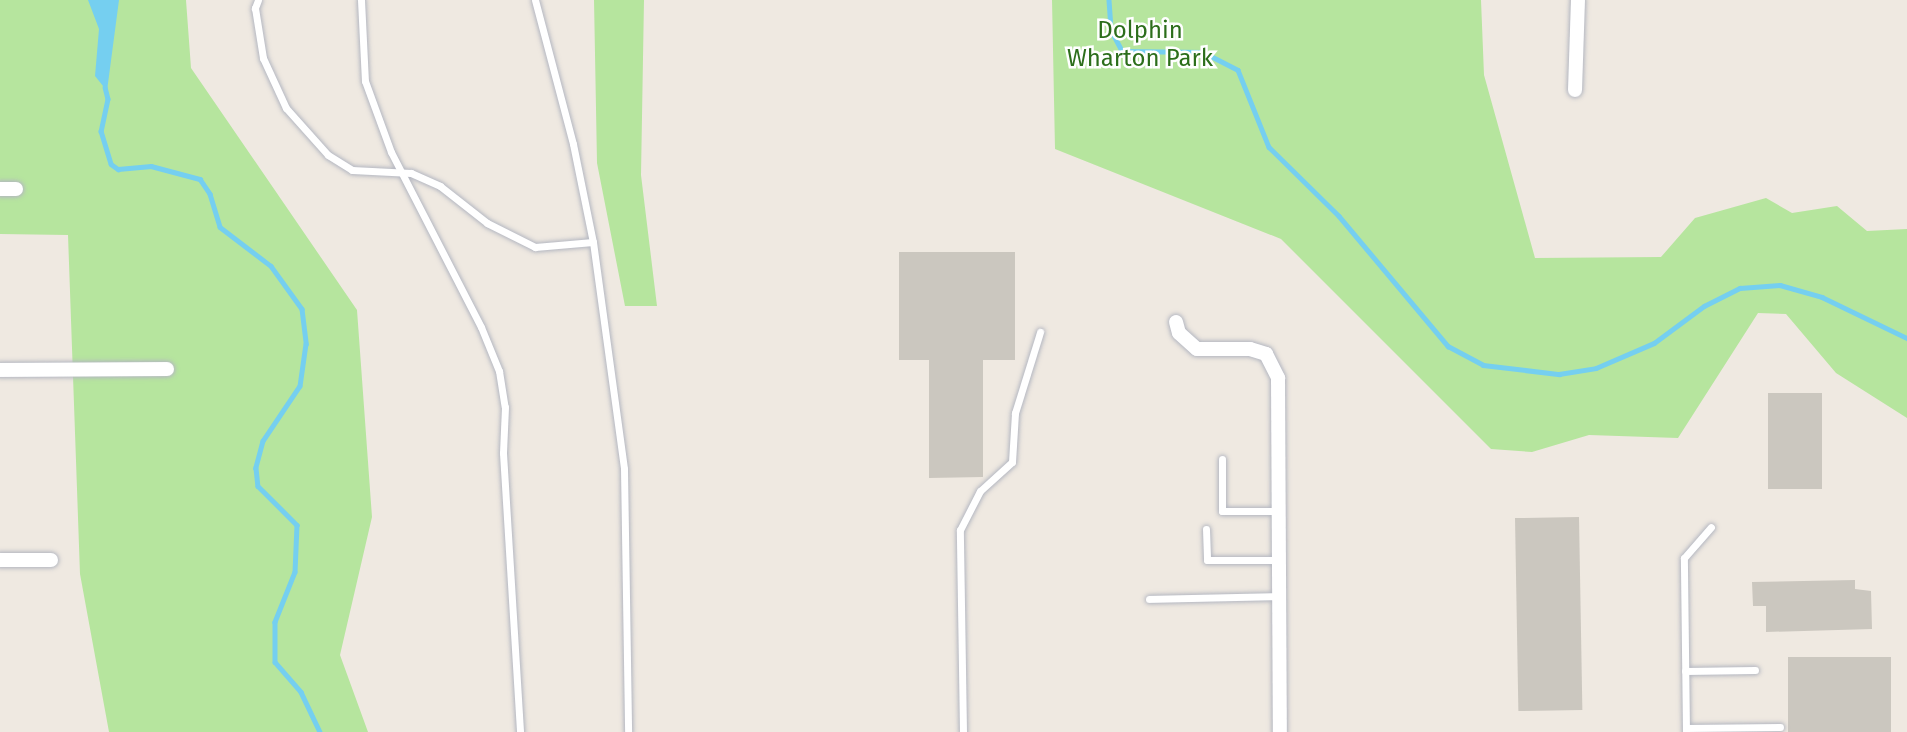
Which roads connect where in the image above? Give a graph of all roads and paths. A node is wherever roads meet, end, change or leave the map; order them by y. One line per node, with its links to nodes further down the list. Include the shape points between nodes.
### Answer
1 (258, 0): 6 (lane, via 254,8 263,58 286,108 328,155 352,170)
2 (361, 0): 6 (lane, via 365,81)
3 (535, 0): 9 (lane)
4 (1578, 0): 5 (street)
5 (1575, 90)
6 (401, 174): 9 (lane, via 411,173 440,186 487,223 535,247); 27 (lane, via 481,327 499,372 505,407 503,466)
7 (0, 189): 8 (street)
8 (16, 189)
9 (593, 242): 28 (lane, via 624,470)
10 (1175, 321): 15 (street, via 1179,334 1197,349 1250,349 1266,354 1275,365)
11 (1040, 331): 29 (lane, via 1015,413 1012,462 980,491 960,530)
12 (167, 369): 13 (street)
13 (0, 370)
14 (1222, 459): 15 (lane, via 1222,511)
15 (1279, 511): 20 (street)
16 (1710, 527): 24 (lane, via 1684,558)
17 (1206, 529): 20 (lane, via 1207,560)
18 (0, 560): 19 (street)
19 (51, 560)
20 (1279, 560): 21 (street)
21 (1279, 596): 22 (lane); 30 (street)
22 (1149, 599)
23 (1755, 670): 24 (lane)
24 (1685, 671): 26 (lane)
25 (1780, 727): 26 (lane)
26 (1686, 730)
27 (520, 732)
28 (628, 732)
29 (962, 732)
30 (1280, 732)

